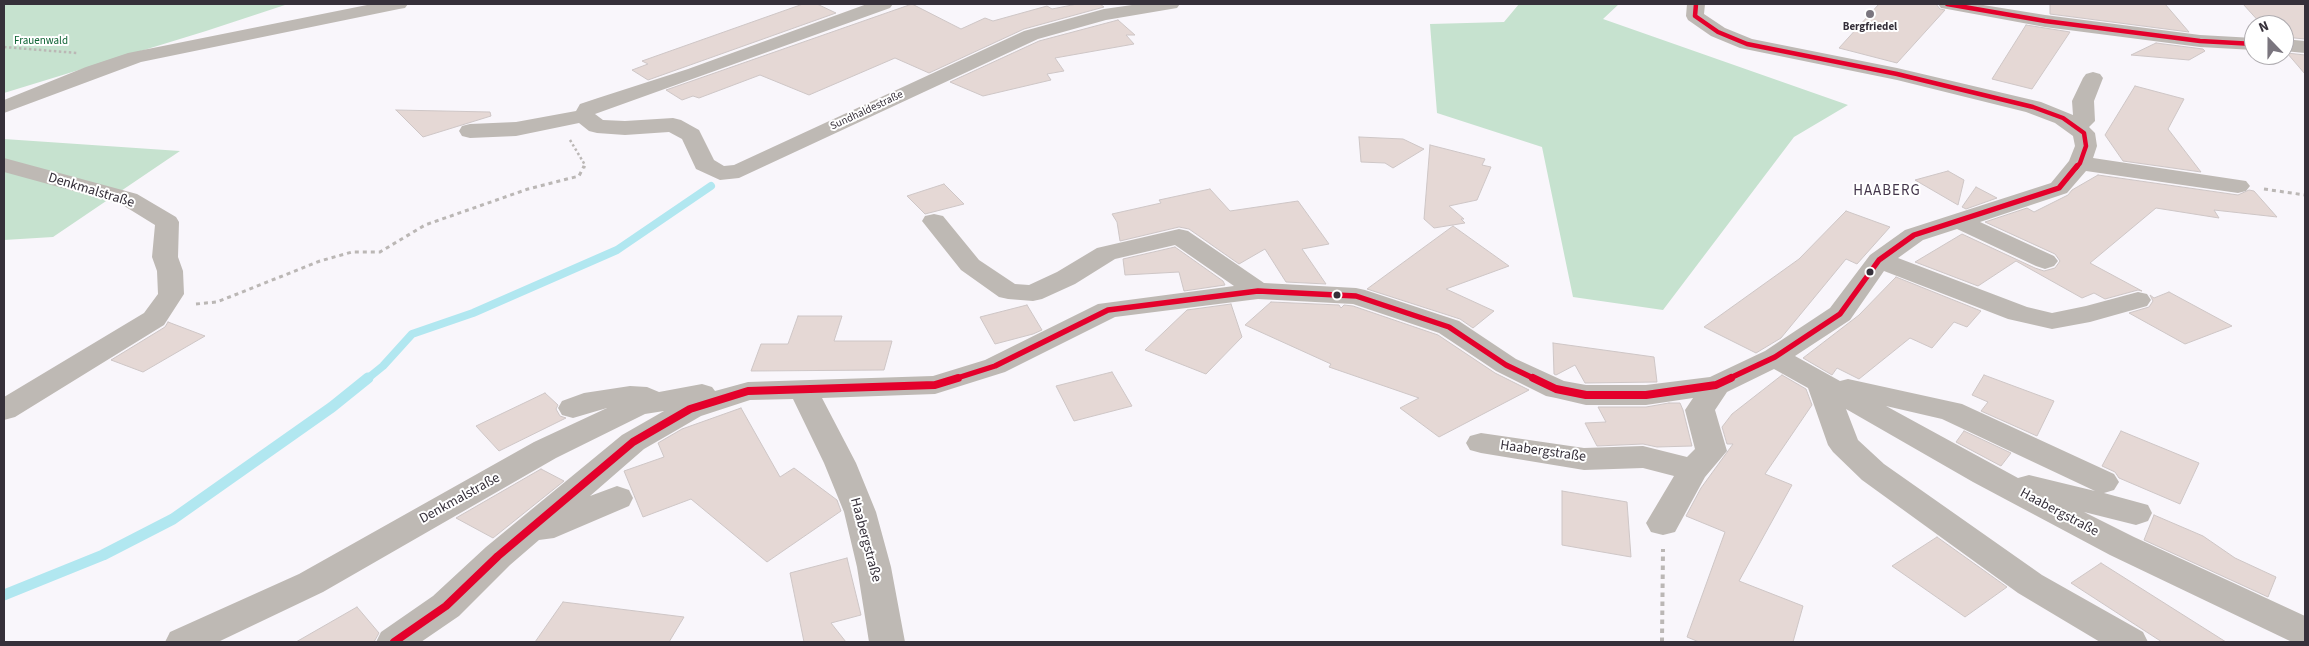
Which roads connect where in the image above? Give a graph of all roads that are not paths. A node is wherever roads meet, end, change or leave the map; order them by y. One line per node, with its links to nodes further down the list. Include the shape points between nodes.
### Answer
1 (399, 4): 8 (street, via 135,57)
2 (884, 4): 9 (street, via 605,102 588,109)
3 (1171, 4): 9 (street, Sundhaldestraße, via 1104,15 1031,35 739,171 720,173 704,164 691,135 673,125 598,126)
4 (1696, 4): 10 (street, via 1695,16 1718,32 1747,44 1887,72 2033,107 2063,118)
5 (1947, 4): 6 (street, via 2045,21 2200,41)
6 (2244, 43)
7 (2093, 78): 10 (street, via 2083,101 2084,121)
8 (4, 106)
9 (583, 116): 11 (street, via 516,129)
10 (2074, 126): 12 (street, via 2084,133 2086,146)
11 (470, 131)
12 (2080, 163): 14 (street); 15 (street, via 2059,188)
13 (4, 165): 28 (street, Denkmalstraße, via 129,199 166,222 165,257 170,271 171,294 154,319)
14 (2238, 186)
15 (1957, 220): 17 (street, via 1914,236); 18 (street)
16 (934, 221): 19 (street, via 970,265 1008,291 1033,293 1066,278 1106,253 1179,236)
17 (1879, 260): 20 (street, via 2018,313 2052,321); 21 (street, via 1840,314)
18 (2045, 261)
19 (1258, 291): 23 (street, via 1356,296 1449,327 1506,365 1556,389 1586,395 1646,395); 24 (street, via 1108,310 995,366 935,385)
20 (2138, 300)
21 (1775, 357): 22 (street, Haabergstraße); 23 (street)
22 (1820, 381): 31 (street, Haabergstraße); 32 (street, Haabergstraße, via 1950,411); 41 (street, via 1844,445 1872,472 2030,584)
23 (1716, 386): 30 (street, via 1700,410 1710,451)
24 (803, 389): 25 (street); 40 (street, Haabergstraße, via 860,512 874,567)
25 (748, 391): 26 (street, Denkmalstraße); 36 (street, via 690,409 633,442)
26 (673, 399): 27 (street, via 630,396 596,400); 38 (street, Denkmalstraße, via 637,406 545,450 311,583)
27 (573, 408)
28 (4, 410)
29 (1481, 443): 30 (street, Haabergstraße, via 1584,459 1643,458)
30 (1693, 470): 35 (street)
31 (1984, 474): 34 (street); 37 (street, Haabergstraße, via 2122,546)
32 (2103, 482)
33 (617, 498): 36 (street)
34 (2136, 513)
35 (1663, 523)
36 (518, 539): 39 (street, via 446,606)
37 (2305, 632)
38 (182, 642)
39 (394, 642)
40 (887, 642)
41 (2130, 642)

